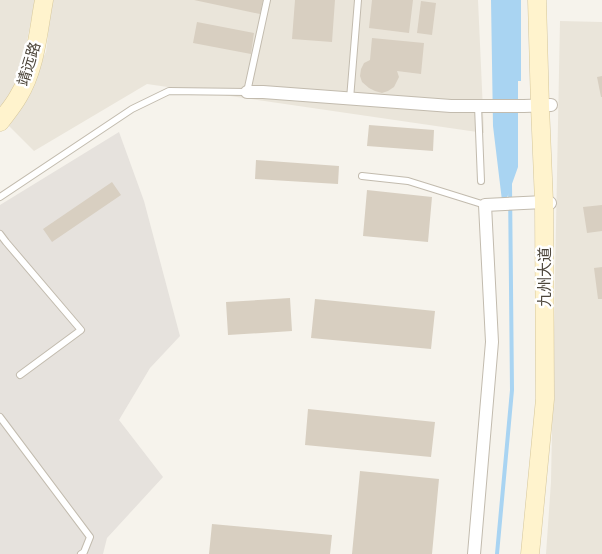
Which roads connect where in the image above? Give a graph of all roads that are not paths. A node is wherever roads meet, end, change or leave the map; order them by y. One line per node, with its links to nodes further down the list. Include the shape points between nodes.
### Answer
1 (44, 0): 10 (main road, 靖远路, via 28,76 18,97)
2 (267, 0): 6 (lane)
3 (358, 0): 7 (lane)
4 (537, 0): 9 (main road, 九州大道)
5 (548, 0): 9 (main road)
6 (247, 92): 7 (street); 13 (lane, via 169,91 132,109)
7 (350, 99): 8 (street)
8 (478, 106): 9 (street); 12 (lane)
9 (538, 106): 14 (main road, 九州大道)
10 (1, 119)
11 (362, 176): 15 (lane, via 408,181)
12 (482, 181)
13 (0, 197)
14 (548, 203): 15 (street); 21 (main road, 九州大道, via 545,399); 22 (main road, via 554,401)
15 (486, 205): 20 (street, via 492,342)
16 (0, 234): 17 (lane, via 81,330)
17 (20, 375)
18 (0, 417): 19 (lane, via 90,537)
19 (81, 554)
20 (474, 554)
21 (530, 554)
22 (541, 554)

